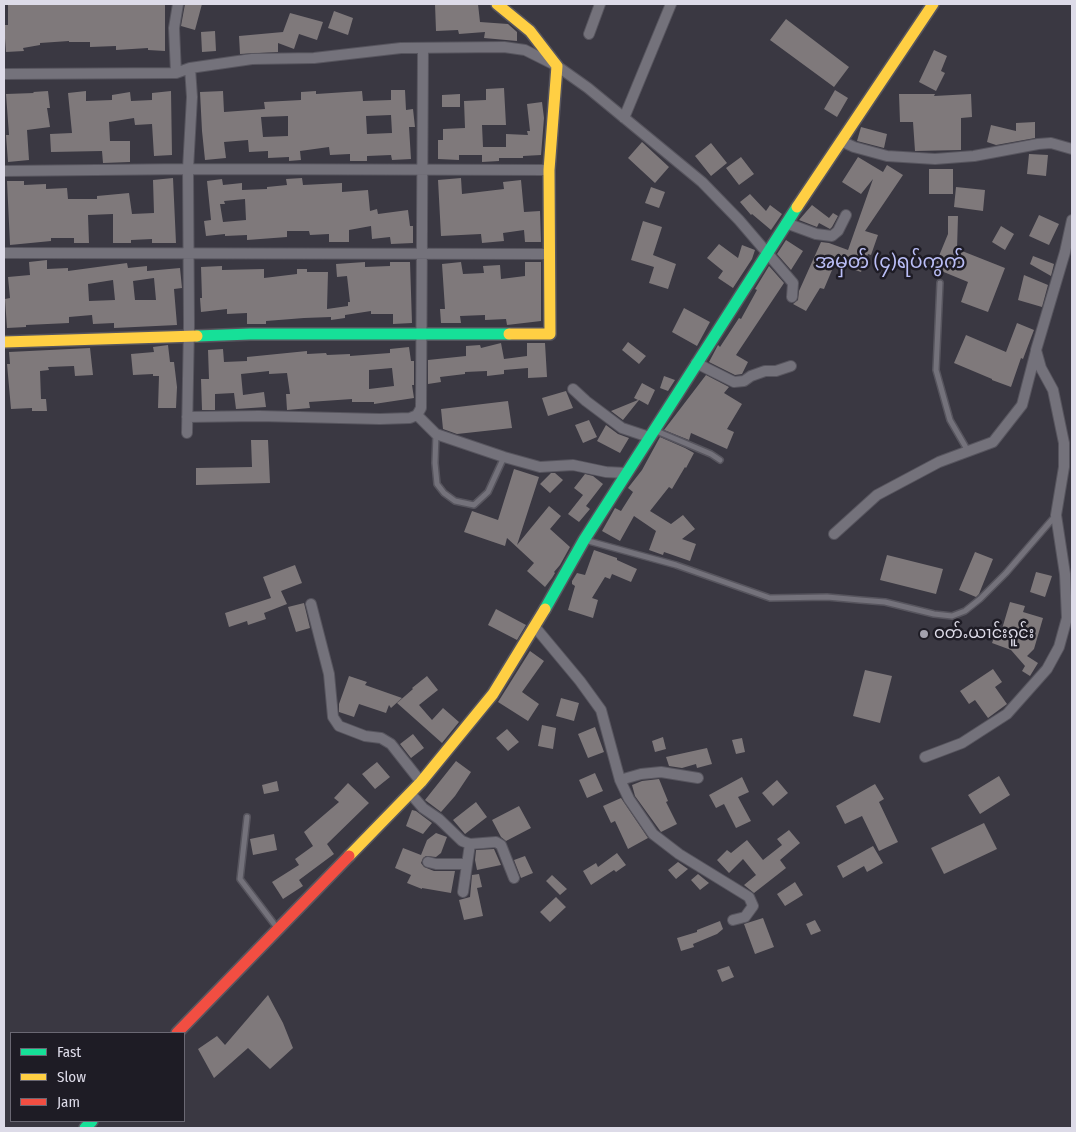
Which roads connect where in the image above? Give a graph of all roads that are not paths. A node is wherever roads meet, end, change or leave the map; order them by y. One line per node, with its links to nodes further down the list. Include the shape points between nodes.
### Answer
1 (178, 4): 10 (street, via 174,28)
2 (497, 4): 8 (street, via 530,31)
3 (600, 4): 6 (street)
4 (671, 4): 12 (street)
5 (932, 4): 13 (street)
6 (589, 34)
7 (423, 48): 8 (street, via 504,47 525,50); 9 (street, via 314,58 252,59); 16 (street)
8 (557, 66): 12 (street); 17 (street)
9 (190, 68): 10 (street); 15 (street, via 192,98)
10 (176, 73): 11 (street)
11 (4, 74)
12 (624, 118): 22 (street, via 702,182)
13 (841, 141): 14 (street, via 887,156 935,159 1051,143); 21 (street)
14 (1072, 149)
15 (188, 169): 16 (street); 18 (street); 24 (street)
16 (421, 170): 17 (street); 25 (street)
17 (549, 170): 26 (street)
18 (4, 171)
19 (846, 215): 21 (street, via 832,236)
20 (1072, 220): 32 (street)
21 (786, 223): 22 (street)
22 (767, 252): 28 (street, via 793,283); 33 (street)
23 (4, 253): 24 (street)
24 (189, 254): 25 (street); 30 (street)
25 (421, 254): 26 (street); 29 (street)
26 (550, 254): 29 (street, via 550,334)
27 (940, 283): 41 (lane, via 936,370 950,420)
28 (792, 297)
29 (422, 334): 30 (street); 36 (street, via 421,408)
30 (189, 335): 31 (street); 37 (street)
31 (4, 342)
32 (1036, 350): 41 (street, via 1022,405 993,442); 45 (street, via 1053,390 1064,443 1064,468)
33 (696, 362): 34 (street, via 734,382 744,382 750,376); 39 (street)
34 (791, 366)
35 (573, 388): 39 (street, via 622,428)
36 (417, 415): 37 (street, via 380,420); 40 (street)
37 (187, 417): 38 (street)
38 (187, 433)
39 (651, 433): 43 (lane); 44 (street)
40 (436, 434): 42 (street); 42 (lane, via 437,484 455,501 474,504 488,492)
41 (968, 451): 46 (street, via 939,462 877,495)
42 (504, 457): 44 (street, via 540,467 573,465)
43 (720, 460)
44 (626, 473): 47 (street)
45 (1056, 515): 47 (lane, via 980,599 952,616 885,602 827,597 770,598 676,565); 50 (street, via 1065,574 1067,618 1059,647 1047,669 1007,714 962,743)
46 (834, 534)
47 (584, 540): 49 (street)
48 (311, 604): 53 (street, via 330,674 333,717 339,726 391,744)
49 (535, 627): 52 (street, via 601,710); 53 (street, via 493,694)
50 (925, 757)
51 (698, 778): 52 (street, via 661,772)
52 (620, 780): 61 (street, via 653,834 749,897 753,906 745,916)
53 (421, 782): 54 (street)
54 (410, 793): 56 (street, via 454,835); 62 (street)
55 (247, 817): 62 (lane, via 240,879)
56 (470, 844): 58 (street); 59 (street, via 496,842 501,845)
57 (428, 862): 58 (street)
58 (467, 864): 60 (street)
59 (514, 878)
60 (463, 892)
61 (733, 920)
62 (278, 930): 63 (street)
63 (178, 1032)

